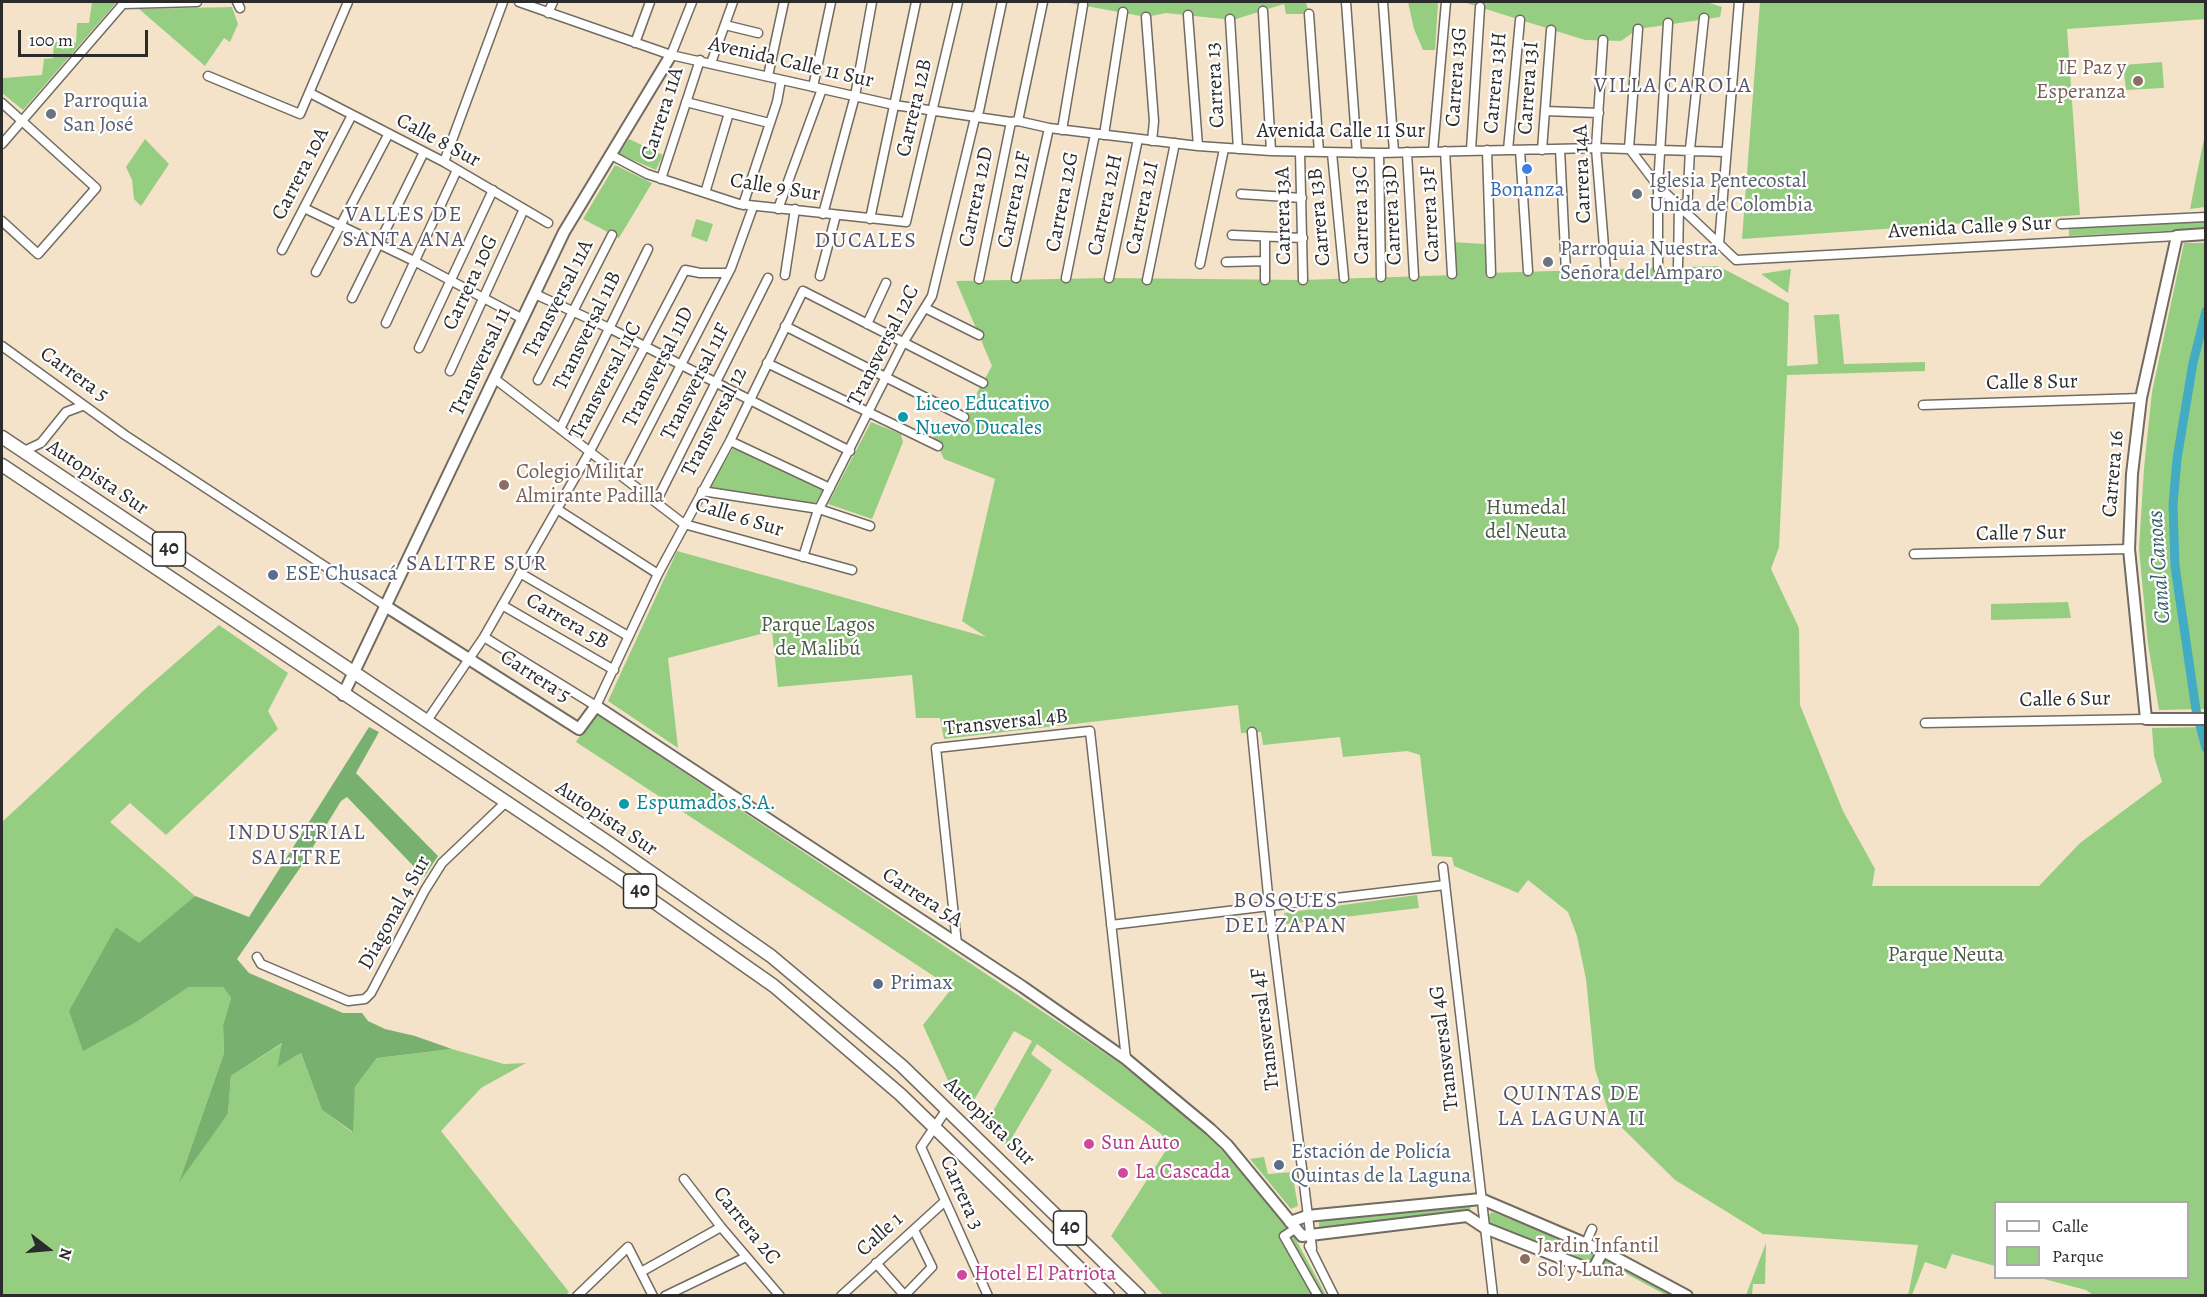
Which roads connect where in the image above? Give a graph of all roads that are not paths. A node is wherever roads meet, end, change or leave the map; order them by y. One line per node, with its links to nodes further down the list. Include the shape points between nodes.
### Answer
1 (197, 2): 20 (street)
2 (348, 2): 46 (street)
3 (503, 2): 94 (street)
4 (519, 2): 25 (street, Avenida Calle 11 Sur)
5 (553, 2): 25 (street)
6 (650, 2): 38 (street)
7 (692, 2): 39 (street)
8 (733, 2): 33 (street, Carrera 11A)
9 (784, 2): 43 (street)
10 (831, 2): 45 (street)
11 (872, 2): 47 (street)
12 (916, 2): 50 (street)
13 (958, 2): 51 (street, Carrera 12B)
14 (1002, 2): 56 (street, Transversal 12C)
15 (1043, 2): 58 (street, Carrera 12D)
16 (1346, 2): 91 (street, Carrera 13C)
17 (1383, 2): 87 (street, Carrera 13D)
18 (1446, 2): 82 (street, Carrera 13F)
19 (1739, 2): 89 (street)
20 (123, 3): 57 (street)
21 (1083, 6): 61 (street)
22 (1480, 7): 75 (street, Carrera 13G)
23 (1263, 11): 81 (street, Carrera 13A)
24 (1123, 12): 62 (street, Carrera 12G)
25 (548, 13): 38 (street, Avenida Calle 11 Sur)
26 (1309, 14): 86 (street, Carrera 13B)
27 (1188, 15): 68 (street)
28 (1146, 17): 65 (street, Carrera 12H)
29 (1704, 18): 80 (street)
30 (1230, 19): 72 (street, Carrera 13)
31 (1520, 20): 77 (street, Carrera 13H)
32 (1668, 23): 74 (street)
33 (725, 25): 36 (street); 41 (street, Carrera 11A)
34 (1638, 29): 70 (street)
35 (1551, 30): 52 (street, Carrera 13I)
36 (758, 33)
37 (1603, 40): 54 (street, Carrera 14A)
38 (635, 43): 39 (street, Avenida Calle 11 Sur)
39 (671, 55): 40 (street, Avenida Calle 11 Sur); 93 (main road, Transversal 11)
40 (700, 60): 41 (street, Avenida Calle 11 Sur); 48 (street, Carrera 11A)
41 (711, 63): 43 (street, Avenida Calle 11 Sur)
42 (208, 76): 46 (street, via 300,114)
43 (768, 76): 44 (street, Avenida Calle 11 Sur)
44 (781, 80): 45 (street, Avenida Calle 11 Sur); 59 (street)
45 (817, 88): 47 (street, Avenida Calle 11 Sur); 107 (street)
46 (310, 93): 55 (street, Calle 8 Sur)
47 (855, 96): 50 (street, Avenida Calle 11 Sur); 110 (street)
48 (686, 102): 53 (street); 96 (street, Carrera 11A)
49 (2, 103): 57 (street)
50 (894, 105): 51 (street, Avenida Calle 11 Sur); 113 (street)
51 (934, 111): 56 (street, Avenida Calle 11 Sur); 115 (street, Carrera 12B)
52 (1545, 111): 54 (street); 79 (street, Carrera 13I)
53 (729, 113): 59 (street); 99 (street)
54 (1599, 113): 69 (street, Carrera 14A)
55 (352, 115): 63 (street, Calle 8 Sur); 105 (street, Carrera 10A)
56 (975, 118): 58 (street, Avenida Calle 11 Sur); 160 (street, Transversal 12C, via 938,276)
57 (21, 121): 67 (street); 114 (street, via 96,188 38,254)
58 (1014, 122): 60 (street, Avenida Calle 11 Sur); 151 (street, Carrera 12D)
59 (769, 123): 103 (street)
60 (1049, 128): 61 (street, Avenida Calle 11 Sur); 147 (street, Carrera 12F)
61 (1062, 130): 62 (street, Avenida Calle 11 Sur)
62 (1099, 134): 64 (street, Avenida Calle 11 Sur); 148 (street, Carrera 12G)
63 (388, 135): 84 (street, Calle 8 Sur); 118 (street)
64 (1138, 139): 65 (street, Avenida Calle 11 Sur); 149 (street, Carrera 12H)
65 (1152, 141): 66 (street, Avenida Calle 11 Sur)
66 (1175, 143): 68 (street, Avenida Calle 11 Sur); 153 (street, Carrera 12I)
67 (2, 144)
68 (1198, 146): 71 (street, Avenida Calle 11 Sur)
69 (1596, 148): 70 (street, Avenida Calle 11 Sur); 73 (street, Avenida Calle 11 Sur); 138 (street, Carrera 14A)
70 (1629, 148): 74 (street, Avenida Calle 11 Sur); 97 (street)
71 (1224, 149): 72 (street, Avenida Calle 11 Sur); 132 (street, Carrera 13)
72 (1238, 149): 81 (street, Avenida Calle 11 Sur)
73 (1560, 149): 79 (street, Avenida Calle 11 Sur); 137 (street)
74 (1661, 149): 80 (street, Avenida Calle 11 Sur); 97 (street)
75 (1471, 150): 76 (street, Avenida Calle 11 Sur); 83 (street, Avenida Calle 11 Sur)
76 (1487, 150): 77 (street, Avenida Calle 11 Sur); 140 (street, Carrera 13G)
77 (1508, 150): 78 (street, Avenida Calle 11 Sur)
78 (1520, 150): 79 (street, Avenida Calle 11 Sur); 135 (street, Carrera 13H)
79 (1542, 150)
80 (1690, 150): 89 (street, Avenida Calle 11 Sur); 109 (street)
81 (1272, 151): 85 (street, Avenida Calle 11 Sur)
82 (1433, 151): 83 (street, Avenida Calle 11 Sur); 88 (street, Avenida Calle 11 Sur)
83 (1445, 151): 141 (street, Carrera 13F)
84 (424, 152): 94 (street, Calle 8 Sur); 125 (street)
85 (1300, 152): 86 (street, Avenida Calle 11 Sur); 101 (street, Carrera 13A)
86 (1319, 152): 90 (street, Avenida Calle 11 Sur)
87 (1394, 152): 88 (street, Avenida Calle 11 Sur); 92 (street, Avenida Calle 11 Sur)
88 (1407, 152): 144 (street, Carrera 13D)
89 (1726, 152): 126 (street)
90 (1332, 153): 91 (street, Avenida Calle 11 Sur); 150 (street, Carrera 13B)
91 (1357, 153): 92 (street, Avenida Calle 11 Sur)
92 (1379, 153): 145 (street, Carrera 13C)
93 (611, 155): 96 (street, Calle 9 Sur); 157 (main road, Transversal 11, via 564,232)
94 (444, 162): 95 (street, Calle 8 Sur)
95 (457, 170): 98 (street, Calle 8 Sur); 129 (street)
96 (662, 179): 99 (street, Calle 9 Sur)
97 (1658, 186): 102 (street); 134 (street)
98 (493, 190): 106 (street, Calle 8 Sur); 155 (street)
99 (705, 194): 103 (street, Calle 9 Sur)
100 (1241, 194): 101 (street)
101 (1302, 198): 124 (street, Carrera 13A)
102 (1679, 204): 109 (street); 133 (street)
103 (743, 205): 104 (street, Calle 9 Sur)
104 (753, 207): 107 (street, Calle 9 Sur); 139 (street, Transversal 11D)
105 (304, 208): 118 (street); 128 (street, Carrera 10A)
106 (524, 209): 116 (street, Calle 8 Sur); 159 (street, Carrera 10G)
107 (778, 209): 108 (street, Calle 9 Sur)
108 (795, 209): 110 (street, Calle 9 Sur); 142 (street)
109 (1687, 212): 126 (street)
110 (824, 214): 111 (street, Calle 9 Sur)
111 (836, 215): 113 (street, Calle 9 Sur); 143 (street)
112 (2205, 217): 117 (street)
113 (870, 219): 115 (street, Calle 9 Sur)
114 (2, 221)
115 (906, 222)
116 (548, 223)
117 (2061, 224)
118 (340, 225): 125 (street); 136 (street)
119 (2205, 234): 122 (main road, Avenida Calle 9 Sur)
120 (612, 235): 161 (street, Transversal 11A)
121 (1232, 235): 123 (street)
122 (2176, 236): 126 (street, Avenida Calle 9 Sur, via 1736,260); 180 (main road, Carrera 16)
123 (1265, 237): 124 (street); 130 (street)
124 (1303, 238): 152 (street, Carrera 13A)
125 (377, 244): 129 (street); 158 (street)
126 (1719, 244)
127 (648, 249): 166 (street, Transversal 11B)
128 (282, 250)
129 (414, 261): 155 (street); 163 (street)
130 (1264, 261): 131 (street); 154 (street)
131 (1226, 262)
132 (1200, 264)
133 (1678, 267)
134 (1658, 268)
135 (1528, 271)
136 (316, 272)
137 (1566, 272)
138 (1606, 272)
139 (727, 273): 170 (street, Transversal 11C, via 685,270); 173 (street, Transversal 11D)
140 (1491, 273)
141 (1452, 274)
142 (785, 275)
143 (820, 276)
144 (1414, 276)
145 (1381, 277)
146 (768, 278): 178 (street, Transversal 11F)
147 (1016, 278)
148 (1066, 278)
149 (1109, 278)
150 (1344, 278)
151 (979, 279)
152 (1303, 279)
153 (1147, 280)
154 (1264, 280)
155 (450, 281): 159 (street); 171 (street)
156 (886, 283): 164 (street)
157 (535, 294): 161 (street); 162 (main road, Transversal 11)
158 (352, 298)
159 (484, 298): 162 (street); 174 (street, Carrera 10G)
160 (925, 308): 167 (street); 168 (street, Transversal 12C)
161 (573, 311): 166 (street); 177 (street, Transversal 11A)
162 (522, 320): 176 (main road, Transversal 11)
163 (386, 323)
164 (867, 324): 165 (street, Transversal 12, via 803,291); 168 (street)
165 (785, 326): 172 (street, Transversal 12); 175 (street)
166 (609, 328): 170 (street); 186 (street, Transversal 11B)
167 (979, 335)
168 (903, 343): 175 (street, Transversal 12C); 179 (street)
169 (2, 346): 182 (street, Carrera 5)
170 (645, 346): 173 (street); 192 (street, Transversal 11C)
171 (419, 348)
172 (767, 363): 181 (street, Transversal 12); 184 (street)
173 (680, 365): 178 (street); 194 (street, Transversal 11D)
174 (450, 371)
175 (886, 378): 184 (street, Transversal 12C); 185 (street)
176 (495, 379): 186 (street, Calle 6 Sur); 209 (main road, Transversal 11)
177 (538, 380)
178 (716, 382): 181 (street); 197 (street, Transversal 11F)
179 (983, 383)
180 (2141, 398): 183 (street, Calle 8 Sur); 202 (main road, Carrera 16)
181 (750, 399): 188 (street, Transversal 12); 190 (street)
182 (82, 405): 191 (street, via 66,412 41,443); 209 (street, Carrera 5)
183 (1923, 405)
184 (869, 413): 189 (street); 190 (street, Transversal 12C)
185 (964, 417)
186 (560, 429): 192 (street, Calle 6 Sur)
187 (2, 437): 191 (highway, Autopista Sur / 40)
188 (730, 441): 195 (street); 196 (street, Transversal 12)
189 (938, 446)
190 (850, 451): 195 (street, Transversal 12C)
191 (22, 452): 214 (highway, Autopista Sur / 40)
192 (589, 453): 194 (street, Calle 6 Sur); 198 (street, Transversal 11C)
193 (2, 465): 215 (highway, Autopista Sur / 40)
194 (623, 477): 197 (street, Calle 6 Sur)
195 (830, 488): 199 (street, Transversal 12C)
196 (702, 491): 199 (street, Calle 6 Sur); 200 (street, Transversal 12)
197 (656, 502): 200 (street, Calle 6 Sur)
198 (557, 509): 206 (street, Transversal 11C); 207 (street)
199 (819, 509): 201 (street, Calle 6 Sur); 204 (street, Transversal 12C)
200 (684, 524): 204 (street, Calle 6 Sur); 207 (street, Transversal 12)
201 (870, 526)
202 (2129, 549): 203 (street, Calle 7 Sur); 217 (main road, Carrera 16)
203 (1914, 554)
204 (803, 557): 205 (street, Calle 6 Sur)
205 (852, 570)
206 (520, 573): 208 (street, Transversal 11C); 210 (street)
207 (657, 574): 210 (street, Transversal 12)
208 (502, 605): 211 (street, Transversal 11C); 213 (street, Carrera 5B)
209 (387, 607): 212 (main road, Carrera 5); 214 (main road, Transversal 11)
210 (628, 636): 213 (street, Transversal 12)
211 (484, 637): 212 (street, Transversal 11C); 216 (street, Carrera 5A)
212 (470, 658): 219 (street, Transversal 11C); 221 (main road, Carrera 5)
213 (614, 670): 216 (street, Transversal 12)
214 (354, 675): 215 (main road, Transversal 11); 219 (highway, Autopista Sur / 40)
215 (343, 694): 223 (highway, Autopista Sur / 40)
216 (596, 706): 221 (main road, Transversal 12); 228 (main road, Carrera 5A)
217 (2146, 719): 218 (main road, Calle 6 Sur); 220 (street, Calle 6 Sur)
218 (2205, 719)
219 (426, 722): 231 (highway, Autopista Sur / 40, via 771,956 878,1045)
220 (1926, 723)
221 (579, 729)
222 (1251, 732): 226 (street, Transversal 4F)
223 (505, 803): 229 (street, Diagonal 4 Sur, via 442,863 372,993 365,999 348,1001 261,964); 232 (highway, Autopista Sur / 40, via 774,986)
224 (1443, 867): 225 (street, Transversal 4G)
225 (1445, 885): 226 (street); 234 (street, Transversal 4G)
226 (1269, 905): 227 (street); 236 (street, Transversal 4F)
227 (1111, 925): 228 (street, Transversal 4B, via 1090,731 936,748); 230 (street, Transversal 4B)
228 (957, 944): 230 (main road, Carrera 5A)
229 (258, 957)
230 (1126, 1059): 241 (main road, Carrera 5A, via 1227,1145)
231 (947, 1109): 232 (street, Carrera 3); 255 (highway, Autopista Sur / 40)
232 (934, 1126): 235 (street, Carrera 3, via 921,1147); 254 (highway, Autopista Sur / 40)
233 (684, 1179): 237 (street, Carrera 2C)
234 (1481, 1199): 236 (main road); 238 (street, Transversal 4G); 242 (main road)
235 (944, 1202): 240 (street, Calle 1); 253 (street, Carrera 3)
236 (1307, 1216): 241 (main road); 241 (street, Transversal 4F)
237 (721, 1227): 244 (street, Carrera 2C); 246 (street)
238 (1485, 1228): 241 (main road, via 1467,1216); 243 (main road, via 1589,1269 1596,1266); 258 (street, Transversal 4G)
239 (1592, 1229): 242 (street)
240 (914, 1230): 245 (street, Calle 1); 248 (street, via 932,1268)
241 (1299, 1230): 256 (street, Transversal 4F, via 1284,1236); 257 (street, via 1312,1248)
242 (1586, 1244): 243 (main road)
243 (1603, 1251): 259 (main road)
244 (746, 1257): 251 (street); 252 (street, Carrera 2C)
245 (876, 1263): 247 (street, Calle 1); 248 (street)
246 (641, 1272): 249 (street, via 628,1247); 250 (street)
247 (842, 1295)
248 (905, 1295)
249 (577, 1296)
250 (653, 1296)
251 (665, 1296)
252 (780, 1296)
253 (988, 1296)
254 (1108, 1296)
255 (1139, 1296)
256 (1318, 1296)
257 (1334, 1296)
258 (1493, 1296)
259 (1688, 1296)

